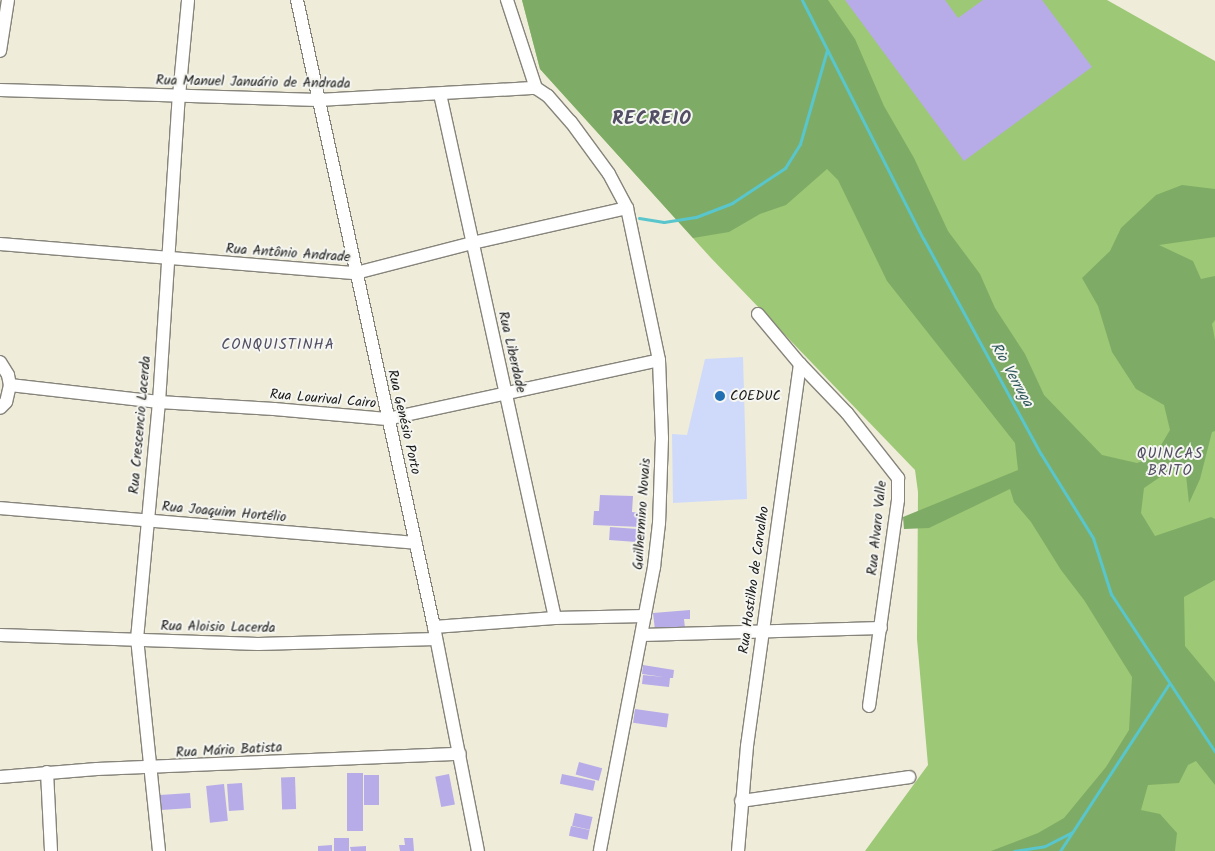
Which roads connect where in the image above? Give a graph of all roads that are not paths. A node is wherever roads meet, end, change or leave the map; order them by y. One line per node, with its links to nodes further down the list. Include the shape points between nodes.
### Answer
1 (8, 0): 5 (street)
2 (188, 0): 9 (street, Rua Crescencio Lacerda)
3 (297, 0): 10 (street, Rua Genésio Porto)
4 (506, 0): 6 (street)
5 (0, 51)
6 (536, 88): 8 (street, Rua Manuel Januário de Andrada); 11 (street, Guilhermino Novais, via 548,96 571,122 609,174)
7 (0, 90): 9 (street, Rua Manuel Januário de Andrada)
8 (440, 94): 10 (street, Rua Manuel Januário de Andrada); 12 (street, Rua Liberdade)
9 (179, 96): 10 (street, Rua Manuel Januário de Andrada); 14 (street, Rua Crescencio Lacerda)
10 (318, 100): 15 (street, Rua Genésio Porto)
11 (627, 208): 12 (street, Rua Antônio Andrade); 17 (street, Guilhermino Novais)
12 (472, 243): 15 (street, Rua Antônio Andrade); 21 (street, Rua Liberdade)
13 (0, 244): 14 (street, Rua Antônio Andrade)
14 (167, 258): 15 (street, Rua Antônio Andrade); 22 (street, Rua Crescencio Lacerda)
15 (356, 273): 24 (street, Rua Genésio Porto)
16 (758, 314): 19 (street, Rua Alvaro Valle)
17 (658, 360): 21 (street, Rua Lourival Cairo); 28 (street, Guilhermino Novais, via 662,438 659,523)
18 (0, 362): 20 (street)
19 (800, 364): 30 (street, Rua Alvaro Valle, via 847,413 898,478); 32 (street, Rua Hostilho de Carvalho)
20 (10, 385): 22 (street, Rua Lourival Cairo); 23 (street, via 6,402)
21 (506, 393): 24 (street, Rua Lourival Cairo); 29 (street, Rua Liberdade)
22 (159, 402): 24 (street, Rua Lourival Cairo); 26 (street, Rua Crescencio Lacerda)
23 (0, 408)
24 (387, 420): 27 (street, Rua Genésio Porto)
25 (0, 508): 26 (street, Rua Joaquim Hortélio)
26 (147, 521): 27 (street, Rua Joaquim Hortélio); 35 (street, Rua Crescencio Lacerda)
27 (416, 543): 31 (street, Rua Genésio Porto)
28 (645, 616): 29 (street, Rua Aloisio Lacerda); 34 (street, Guilhermino Novais)
29 (555, 618): 31 (street, Rua Aloisio Lacerda)
30 (881, 628): 32 (street); 36 (street, Rua Alvaro Valle)
31 (435, 633): 35 (street, Rua Aloisio Lacerda, via 258,644); 37 (street, Rua Genésio Porto)
32 (762, 633): 34 (street); 42 (street, Rua Hostilho de Carvalho)
33 (0, 635): 35 (street, Rua Aloisio Lacerda)
34 (642, 635): 46 (street, Guilhermino Novais)
35 (137, 639): 38 (street, Rua Crescencio Lacerda)
36 (869, 706)
37 (460, 754): 38 (street, Rua Mário Batista); 45 (street, Rua Genésio Porto)
38 (150, 769): 39 (street, Rua Mário Batista); 44 (street, Rua Crescencio Lacerda)
39 (47, 772): 40 (street, Rua Mário Batista); 43 (street)
40 (0, 777)
41 (909, 777): 42 (street)
42 (741, 801): 47 (street, Rua Hostilho de Carvalho)
43 (51, 851)
44 (159, 851)
45 (478, 851)
46 (600, 851)
47 (738, 851)

